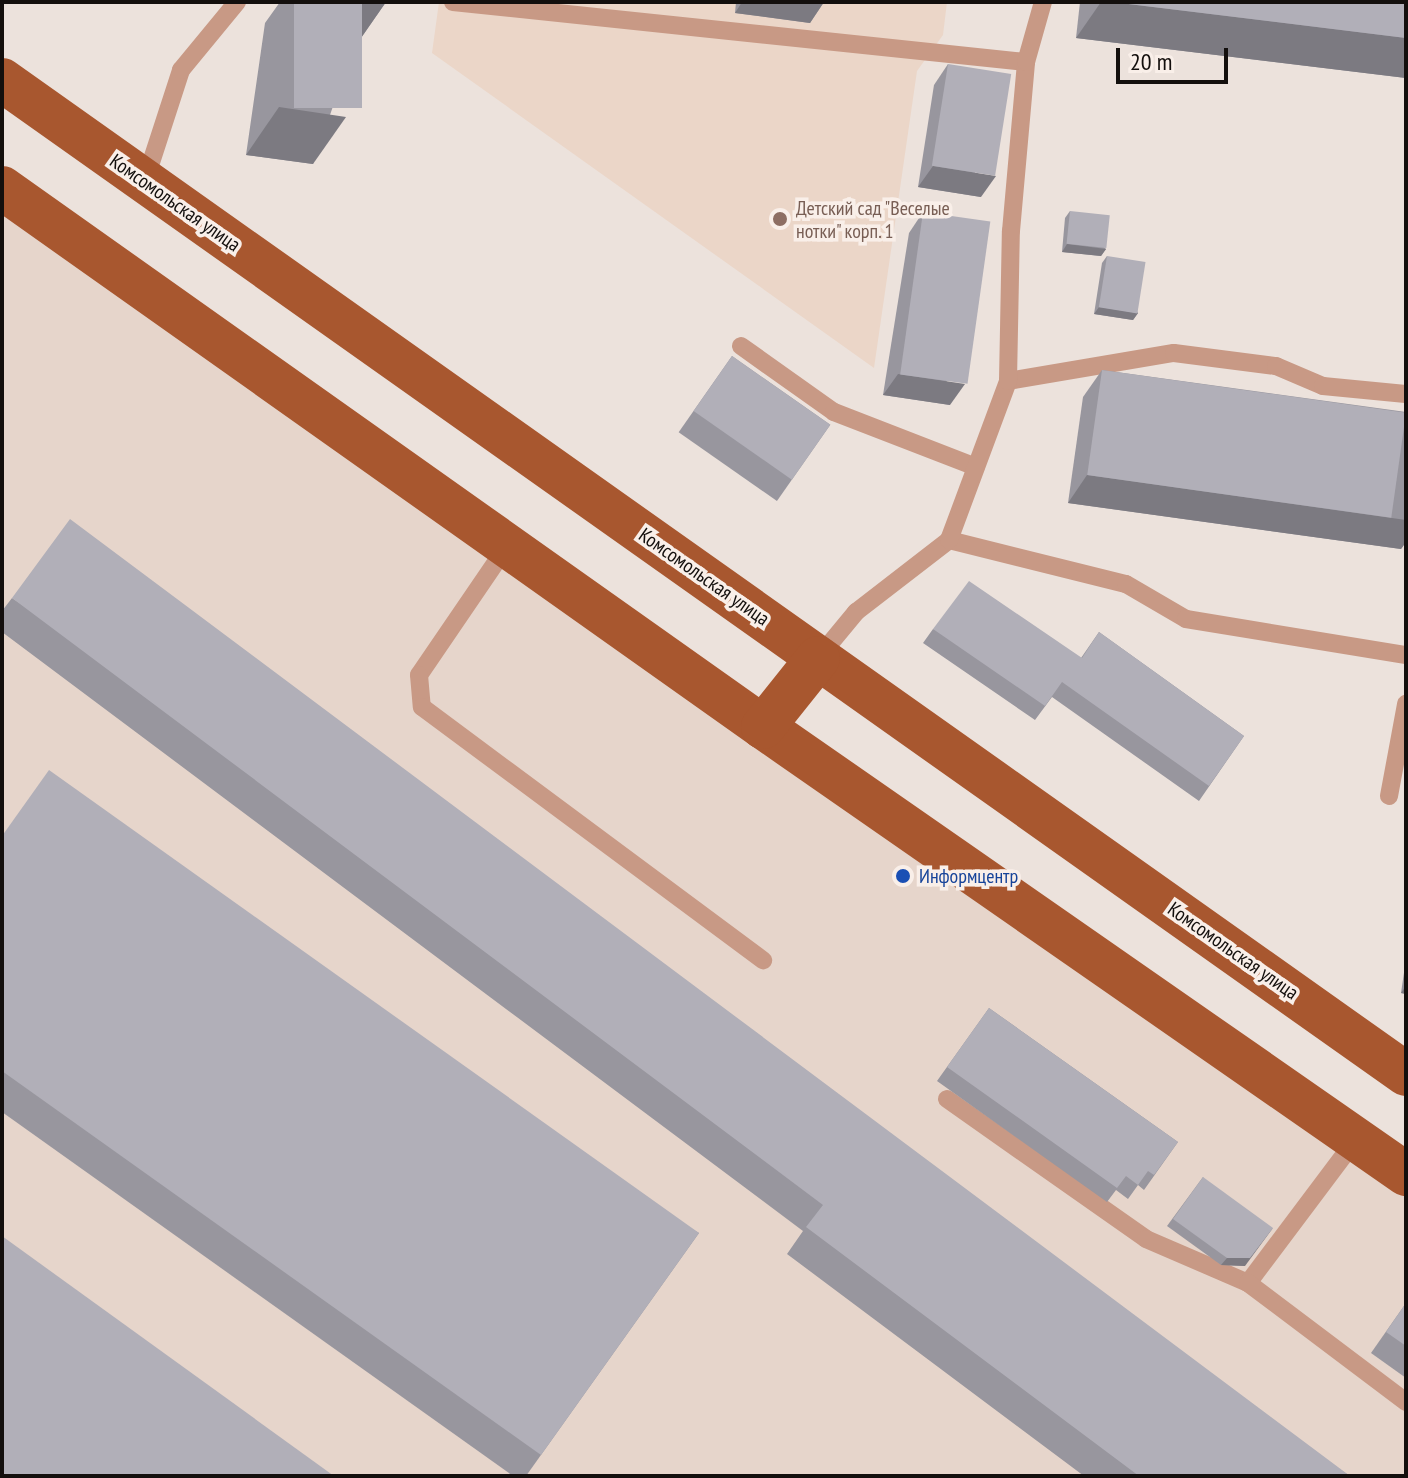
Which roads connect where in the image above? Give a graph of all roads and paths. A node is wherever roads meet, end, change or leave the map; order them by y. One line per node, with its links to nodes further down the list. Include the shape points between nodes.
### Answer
1 (237, 2): 6 (lane, via 181,70)
2 (453, 2): 4 (lane)
3 (1043, 2): 4 (lane)
4 (1026, 62): 9 (lane, via 1011,231)
5 (2, 80): 6 (main road, Комсомольская улица)
6 (145, 181): 15 (main road, Комсомольская улица)
7 (2, 188): 13 (main road)
8 (741, 346): 11 (lane, via 834,412)
9 (1008, 381): 10 (lane, via 1174,353 1276,366 1323,386); 11 (lane)
10 (1406, 394)
11 (976, 467): 12 (lane)
12 (949, 540): 14 (lane, via 1126,584 1186,619); 15 (lane, via 856,612)
13 (507, 546): 17 (main road); 19 (lane, via 419,675 422,707)
14 (1406, 655)
15 (818, 658): 17 (main road); 20 (main road, Комсомольская улица)
16 (1406, 704): 18 (lane)
17 (763, 727): 22 (main road)
18 (1389, 796)
19 (763, 960)
20 (1406, 1074)
21 (947, 1099): 24 (lane, via 1146,1239)
22 (1356, 1139): 23 (main road); 24 (lane)
23 (1406, 1174)
24 (1248, 1283): 25 (lane)
25 (1406, 1402)

